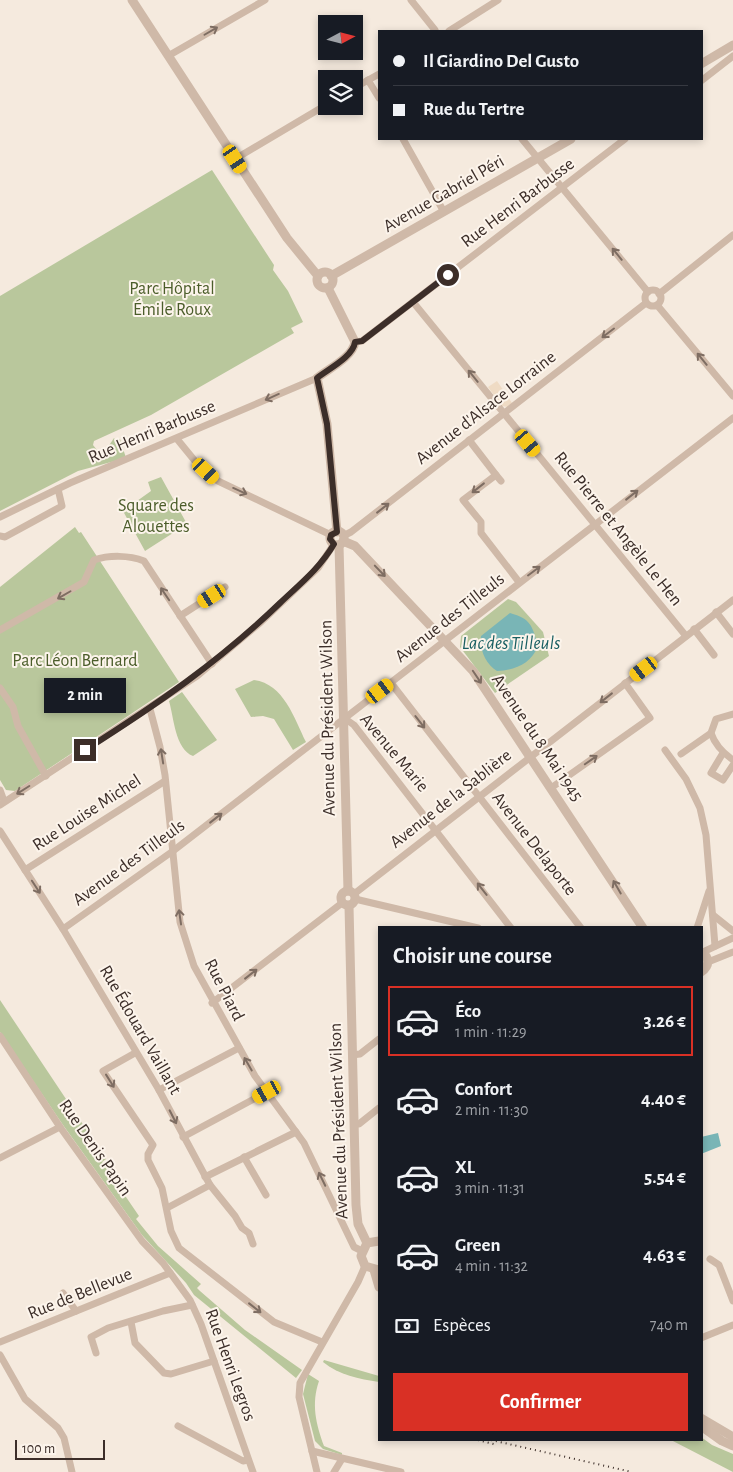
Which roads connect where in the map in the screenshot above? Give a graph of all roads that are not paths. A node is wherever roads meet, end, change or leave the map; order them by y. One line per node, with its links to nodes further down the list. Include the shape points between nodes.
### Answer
1 (132, 0): 10 (street)
2 (265, 0): 10 (street, one-way to 2)
3 (411, 0): 5 (street)
4 (498, 0): 6 (street)
5 (433, 30)
6 (450, 30)
7 (733, 45): 9 (street)
8 (733, 52): 9 (street)
9 (718, 55): 12 (street)
10 (168, 56): 24 (street)
11 (733, 56): 14 (street)
12 (703, 63)
13 (378, 75): 15 (street)
14 (703, 79)
15 (368, 80): 16 (street); 17 (street)
16 (363, 83)
17 (378, 96)
18 (318, 110): 24 (street)
19 (404, 140): 26 (street)
20 (523, 140): 23 (street)
21 (570, 140): 23 (street, Avenue Gabriel Péri)
22 (624, 140): 25 (street, Rue Henri Barbusse)
23 (539, 158): 25 (street); 26 (street, Avenue Gabriel Péri)
24 (235, 159): 28 (street, via 287,238)
25 (563, 188): 31 (street, one-way to 25); 33 (street, Rue Henri Barbusse)
26 (444, 212): 29 (street, Avenue Gabriel Péri)
27 (733, 235): 32 (street)
28 (318, 276): 29 (street, via 324,272); 30 (street, via 318,285)
29 (331, 276): 30 (street, via 332,283)
30 (328, 288): 36 (street)
31 (648, 292): 32 (street, via 652,290); 34 (street)
32 (659, 294): 35 (street)
33 (413, 302): 36 (street, Rue Henri Barbusse, via 362,341); 39 (street, Rue Pierre et Angèle Le Hen, one-way to 33)
34 (646, 303): 35 (street); 39 (street, Avenue d'Alsace Lorraine, one-way to 39)
35 (657, 305): 38 (street, one-way to 35)
36 (355, 342): 37 (street, via 346,355)
37 (317, 378): 41 (street, Rue Henri Barbusse, one-way to 41); 51 (street, Avenue du Président Wilson, via 327,424)
38 (733, 396)
39 (504, 414): 42 (street, Avenue d'Alsace Lorraine); 49 (street, Rue Pierre et Angèle Le Hen)
40 (733, 418): 49 (street, Avenue des Tilleuls, one-way to 40)
41 (177, 438): 45 (street, Rue Henri Barbusse); 51 (street, one-way to 51, via 195,461 218,481)
42 (469, 440): 43 (street); 51 (street, Avenue d'Alsace Lorraine, one-way to 42)
43 (496, 474): 44 (street); 47 (street, one-way to 47)
44 (501, 481)
45 (58, 489): 48 (street, Rue Henri Barbusse); 50 (street, via 62,506)
46 (458, 494): 47 (street)
47 (464, 500): 52 (street, via 481,522 481,533)
48 (0, 518)
49 (594, 526): 52 (street, Avenue des Tilleuls, one-way to 49); 60 (street, Rue Pierre et Angèle Le Hen)
50 (3, 536)
51 (338, 539): 61 (street, Avenue du 8 Mai 1945, one-way to 61, via 355,546); 63 (street, via 318,568); 69 (street, Avenue du Président Wilson)
52 (519, 582): 61 (street, Avenue des Tilleuls)
53 (226, 587): 56 (street)
54 (733, 600): 55 (street, Avenue de la Sablière)
55 (716, 612): 57 (street, Avenue de la Sablière); 59 (street)
56 (180, 616): 58 (street, one-way to 58, via 144,561 107,556 94,560 84,582); 63 (street)
57 (694, 629): 60 (street, Avenue de la Sablière); 62 (street)
58 (0, 630)
59 (733, 634)
60 (686, 636): 65 (street, Avenue de la Sablière)
61 (446, 640): 64 (street, Avenue des Tilleuls); 74 (street, Avenue du 8 Mai 1945, one-way to 74, via 473,671)
62 (714, 655)
63 (212, 664): 67 (street)
64 (391, 683): 69 (street, Avenue des Tilleuls); 81 (street, Avenue Delaporte, one-way to 81)
65 (625, 683): 74 (street, Avenue de la Sablière, one-way to 74); 79 (street, one-way to 65, via 650,718)
66 (0, 688): 77 (street, via 13,707 18,726)
67 (150, 709): 77 (street); 78 (street, Rue Piard, one-way to 67)
68 (733, 714): 70 (street, via 716,719)
69 (344, 718): 83 (street, Avenue Marie, via 354,724); 85 (street, Avenue des Tilleuls, one-way to 69); 88 (street, Avenue du Président Wilson)
70 (711, 732): 72 (street, via 713,740); 73 (street)
71 (665, 750): 87 (street, via 686,779 700,808 706,835)
72 (724, 753): 75 (street); 76 (street, via 711,773 723,780)
73 (680, 754)
74 (530, 757): 79 (street, Avenue du 8 Mai 1945); 81 (street, Avenue de la Sablière)
75 (733, 760)
76 (733, 765)
77 (46, 776): 82 (street, one-way to 82)
78 (165, 781): 85 (street, Rue Piard); 86 (street, Rue Louise Michel)
79 (551, 788): 93 (street, Avenue du 8 Mai 1945, one-way to 79)
80 (0, 790): 82 (street)
81 (479, 797): 83 (street, Avenue de la Sablière); 92 (street, Avenue Delaporte)
82 (2, 803)
83 (437, 830): 88 (street, Avenue de la Sablière); 91 (street, Avenue Marie, one-way to 83)
84 (0, 831): 86 (street, Rue Édouard Vaillant)
85 (173, 851): 95 (street, Avenue des Tilleuls); 104 (street, Rue Piard, one-way to 85, via 194,966 180,922)
86 (25, 870): 95 (street, Rue Édouard Vaillant, one-way to 95)
87 (710, 888): 89 (street); 94 (street)
88 (350, 898): 90 (street); 104 (street, Avenue de la Sablière, one-way to 88); 109 (street, Avenue du Président Wilson)
89 (713, 915): 96 (street); 98 (street)
90 (469, 926)
91 (509, 926)
92 (579, 926)
93 (643, 926)
94 (698, 926)
95 (63, 929): 108 (street, Rue Édouard Vaillant)
96 (733, 931)
97 (733, 938): 98 (street)
98 (715, 946): 99 (street)
99 (703, 952)
100 (733, 952): 102 (street)
101 (703, 954): 102 (street)
102 (708, 962): 103 (street)
103 (703, 971)
104 (212, 1003): 107 (street, Rue Piard)
105 (0, 1036): 114 (street, Rue Denis Papin)
106 (378, 1040): 109 (street, via 360,1054)
107 (239, 1048): 110 (street); 111 (street, Rue Piard, one-way to 107)
108 (135, 1053): 110 (street, Rue Édouard Vaillant); 122 (street, one-way to 122, via 104,1071 153,1145 148,1160 162,1188)
109 (352, 1055): 113 (street, Avenue du Président Wilson)
110 (159, 1090): 116 (street, Rue Édouard Vaillant, one-way to 116)
111 (267, 1092): 115 (street, Rue Piard); 116 (street)
112 (378, 1109): 113 (street, via 359,1124)
113 (354, 1124): 125 (street, Avenue du Président Wilson, via 356,1205)
114 (60, 1127): 117 (street); 129 (street, Rue Denis Papin, via 142,1241)
115 (296, 1132): 118 (street); 125 (street, Rue Piard, one-way to 115, via 354,1247)
116 (183, 1137): 119 (street, Rue Édouard Vaillant)
117 (0, 1158)
118 (244, 1158): 119 (street); 121 (street)
119 (205, 1177): 120 (street, Rue Édouard Vaillant)
120 (210, 1185): 122 (street); 124 (street, Rue Édouard Vaillant, via 249,1233)
121 (266, 1195)
122 (167, 1208): 138 (street, one-way to 138, via 171,1231 179,1248 274,1322)
123 (378, 1240): 125 (street)
124 (253, 1244)
125 (364, 1247): 127 (street, Avenue du Président Wilson, via 362,1261)
126 (710, 1259): 131 (street, via 719,1265)
127 (365, 1266): 128 (street); 138 (street)
128 (377, 1270)
129 (170, 1273): 132 (street, Rue Henri Legros); 133 (street, Rue de Bellevue)
130 (63, 1293): 133 (street)
131 (733, 1301)
132 (192, 1305): 134 (street); 141 (street, Rue Henri Legros)
133 (76, 1311): 137 (street, Rue de Bellevue)
134 (131, 1322): 139 (street, via 91,1337); 141 (street, via 135,1343 164,1372 171,1374)
135 (733, 1325): 136 (street)
136 (703, 1337)
137 (0, 1342)
138 (322, 1342): 147 (street, via 304,1372 298,1390)
139 (96, 1353)
140 (0, 1356): 151 (street, via 25,1399 58,1428 64,1438)
141 (214, 1360): 149 (street, Rue Henri Legros)
142 (703, 1419): 145 (street)
143 (178, 1426): 149 (street, via 243,1461)
144 (703, 1427): 146 (street)
145 (733, 1437)
146 (733, 1446)
147 (312, 1451): 148 (street); 153 (street)
148 (342, 1459): 150 (street); 154 (street)
149 (248, 1460): 152 (street, Rue Henri Legros)
150 (373, 1469): 155 (street)
151 (72, 1472)
152 (253, 1472)
153 (317, 1472)
154 (334, 1472)
155 (401, 1472)

